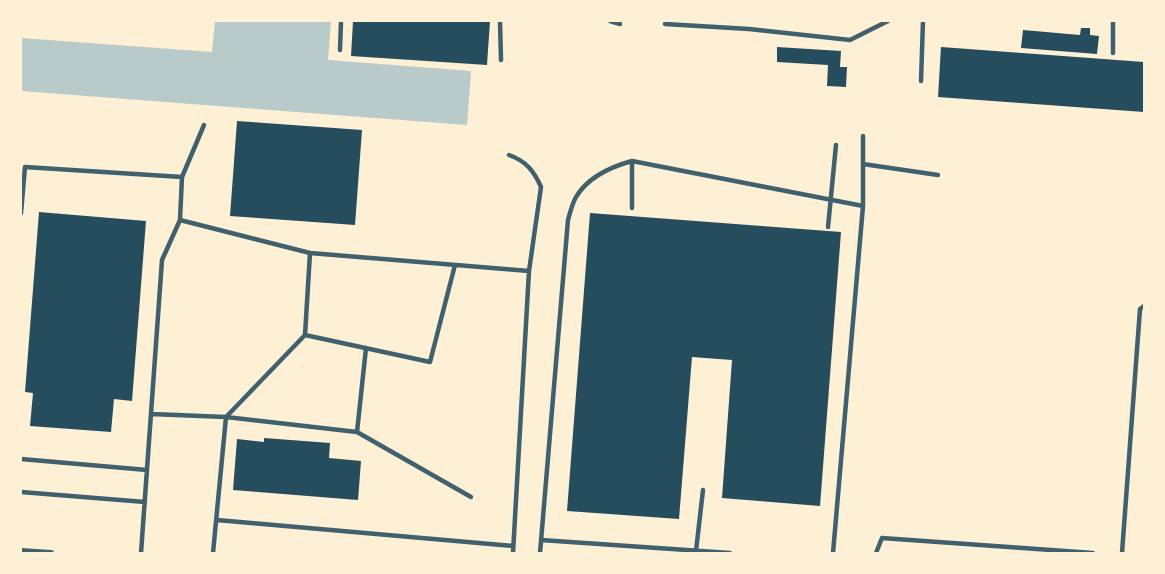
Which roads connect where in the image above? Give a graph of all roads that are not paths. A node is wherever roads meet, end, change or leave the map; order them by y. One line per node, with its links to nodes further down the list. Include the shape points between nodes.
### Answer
1 (341, 21): 11 (lane)
2 (500, 21): 13 (lane)
3 (610, 21): 8 (lane)
4 (749, 21): 10 (lane)
5 (888, 21): 10 (lane, via 850,40)
6 (923, 21): 14 (lane)
7 (1113, 21): 12 (lane)
8 (620, 24)
9 (664, 24): 10 (lane)
10 (748, 29)
11 (340, 50)
12 (1113, 53)
13 (501, 60)
14 (921, 81)
15 (204, 125): 22 (lane)
16 (863, 136): 20 (lane)
17 (836, 145): 23 (lane)
18 (509, 155): 31 (lane, via 529,166 541,187)
19 (632, 161): 23 (lane); 25 (lane); 45 (lane, via 613,166 593,178 576,197 568,220)
20 (863, 164): 21 (lane); 24 (lane)
21 (938, 175)
22 (182, 177): 26 (lane, via 25,167); 27 (lane)
23 (831, 200): 24 (lane); 28 (lane)
24 (863, 206): 55 (lane)
25 (632, 208)
26 (21, 213)
27 (180, 220): 29 (lane); 35 (lane, via 162,260)
28 (828, 227)
29 (310, 253): 30 (lane); 33 (lane)
30 (455, 265): 31 (lane); 34 (lane, via 430,362)
31 (529, 271): 46 (lane)
32 (1144, 306): 58 (lane, via 1140,309)
33 (305, 335): 34 (lane); 36 (lane)
34 (366, 348): 37 (lane)
35 (151, 414): 36 (lane); 39 (lane)
36 (226, 417): 37 (lane); 44 (lane)
37 (357, 432): 42 (lane)
38 (21, 459): 39 (lane)
39 (147, 470): 43 (lane)
40 (703, 490): 48 (lane)
41 (21, 492): 43 (lane)
42 (471, 497)
43 (145, 502): 50 (lane)
44 (217, 520): 46 (lane); 51 (lane)
45 (541, 540): 48 (lane); 53 (lane)
46 (513, 546): 52 (lane)
47 (21, 551): 49 (street)
48 (696, 551): 54 (lane)
49 (51, 553)
50 (141, 553)
51 (213, 553)
52 (513, 553)
53 (540, 553)
54 (730, 553)
55 (833, 553)
56 (876, 553): 57 (lane, via 882,538)
57 (1093, 553)
58 (1122, 553)

